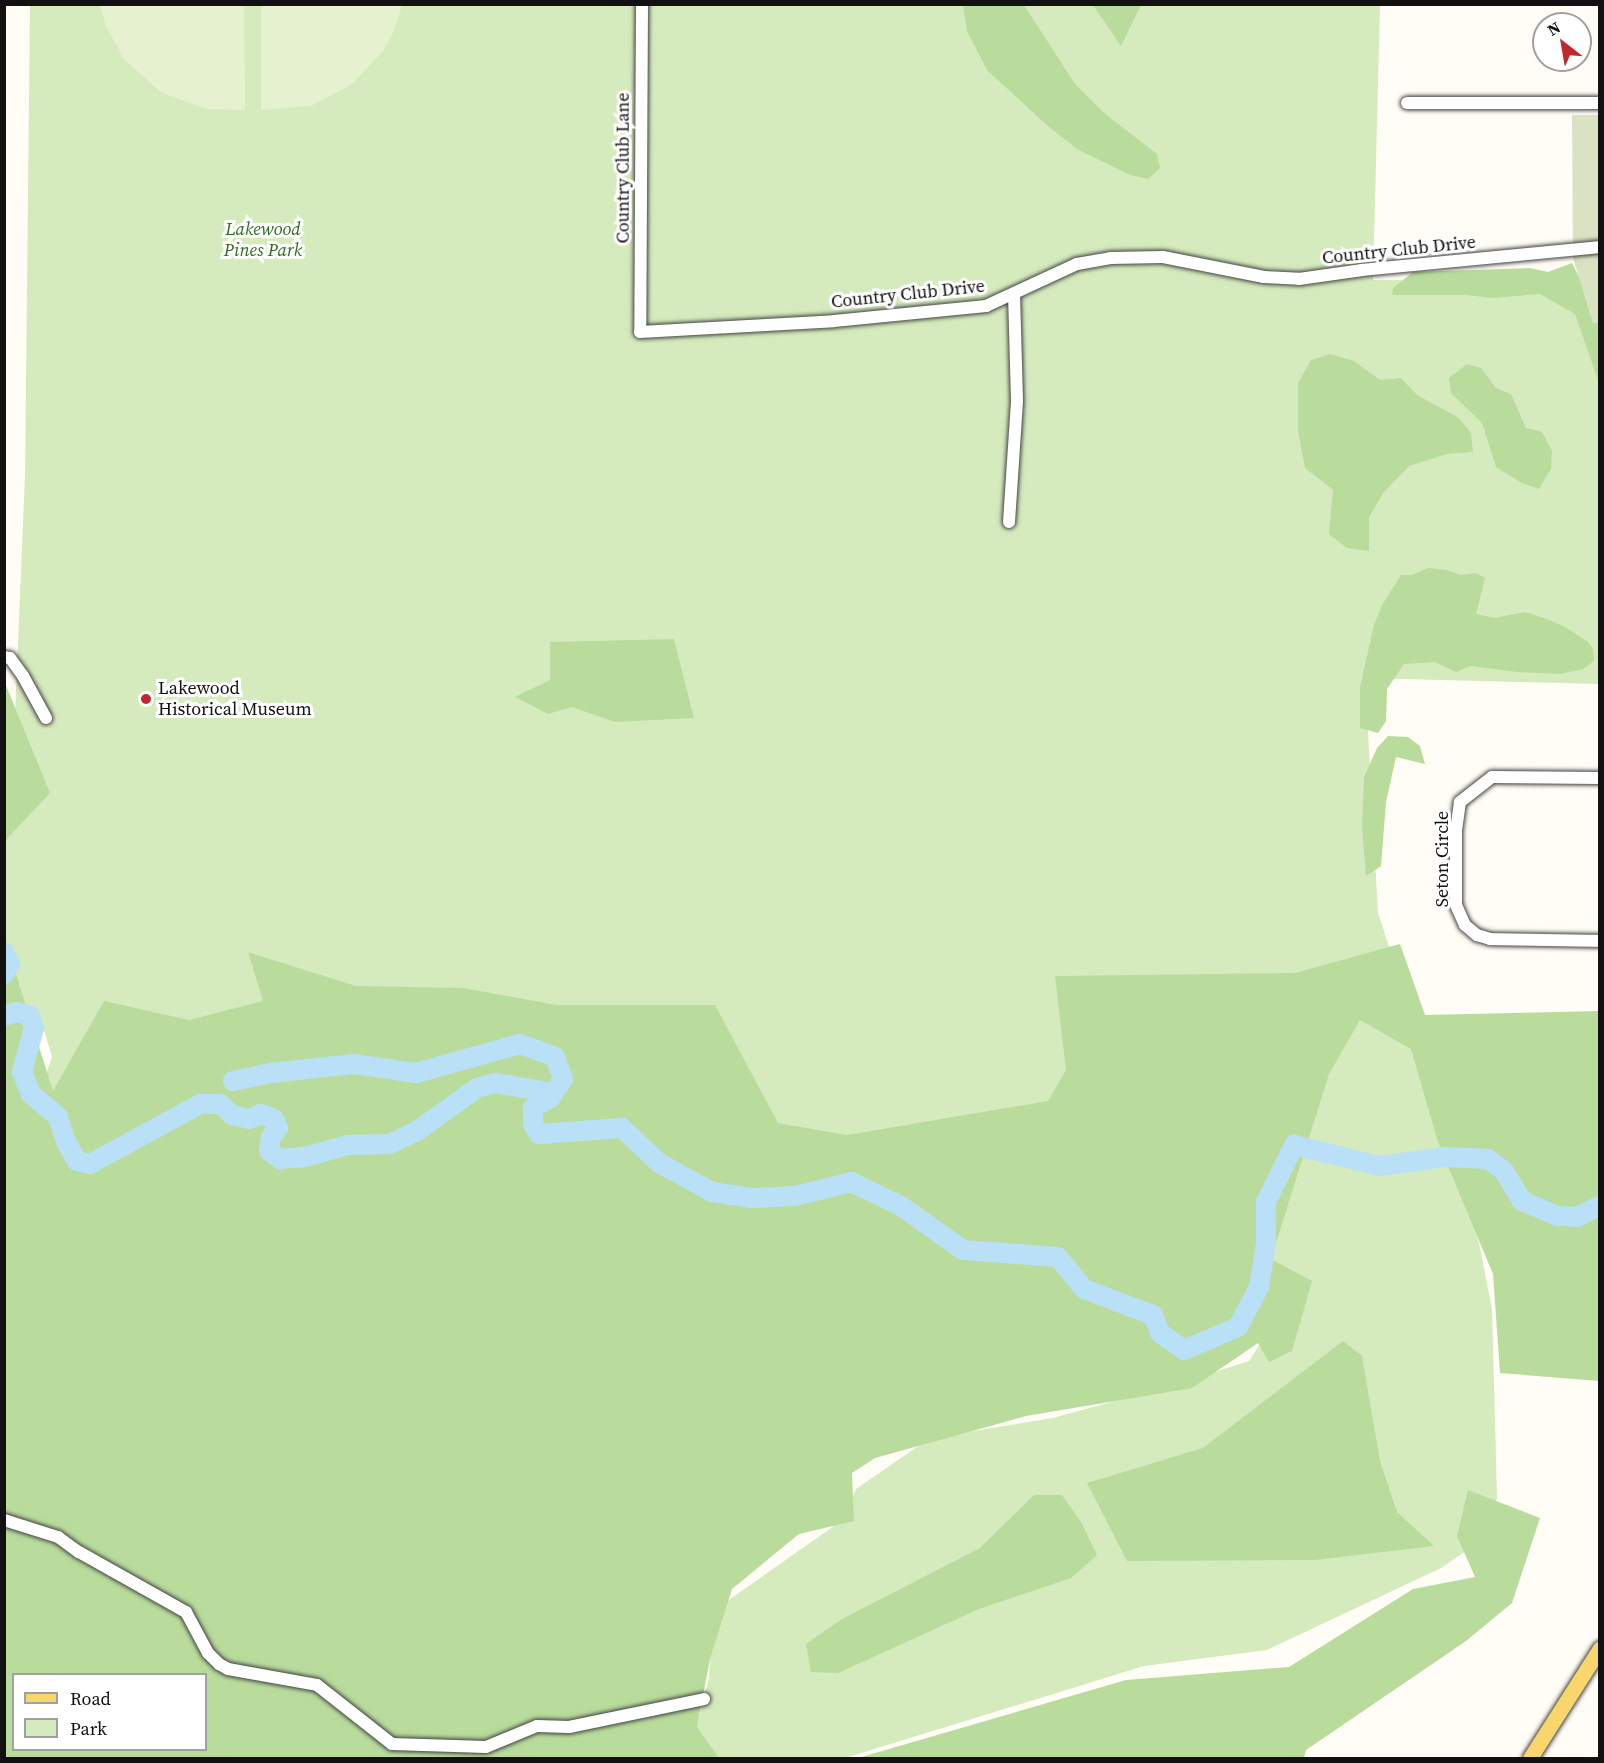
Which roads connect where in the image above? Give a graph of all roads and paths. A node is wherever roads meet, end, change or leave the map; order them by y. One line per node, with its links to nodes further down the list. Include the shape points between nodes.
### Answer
1 (642, 4): 6 (street, Country Club Lane)
2 (1407, 103): 3 (street)
3 (1599, 103)
4 (1599, 247): 5 (street, Country Club Drive, via 1299,279 1253,275 1163,257 1110,258 1077,264)
5 (1014, 294): 6 (street, Country Club Drive, via 986,306 834,321); 7 (street, via 1017,401)
6 (640, 332)
7 (1009, 522)
8 (4, 657): 9 (street, via 10,658 23,676)
9 (46, 718)
10 (1599, 778): 11 (street, Seton Circle, via 1492,777 1466,796 1460,802 1456,831 1456,904 1465,925 1490,939)
11 (1599, 941)
12 (4, 1520): 14 (street, via 58,1537 186,1612 208,1653 219,1664 228,1669 317,1684 392,1744 486,1747 537,1726 569,1727)
13 (1599, 1648): 15 (main road)
14 (704, 1699)
15 (1530, 1758)

